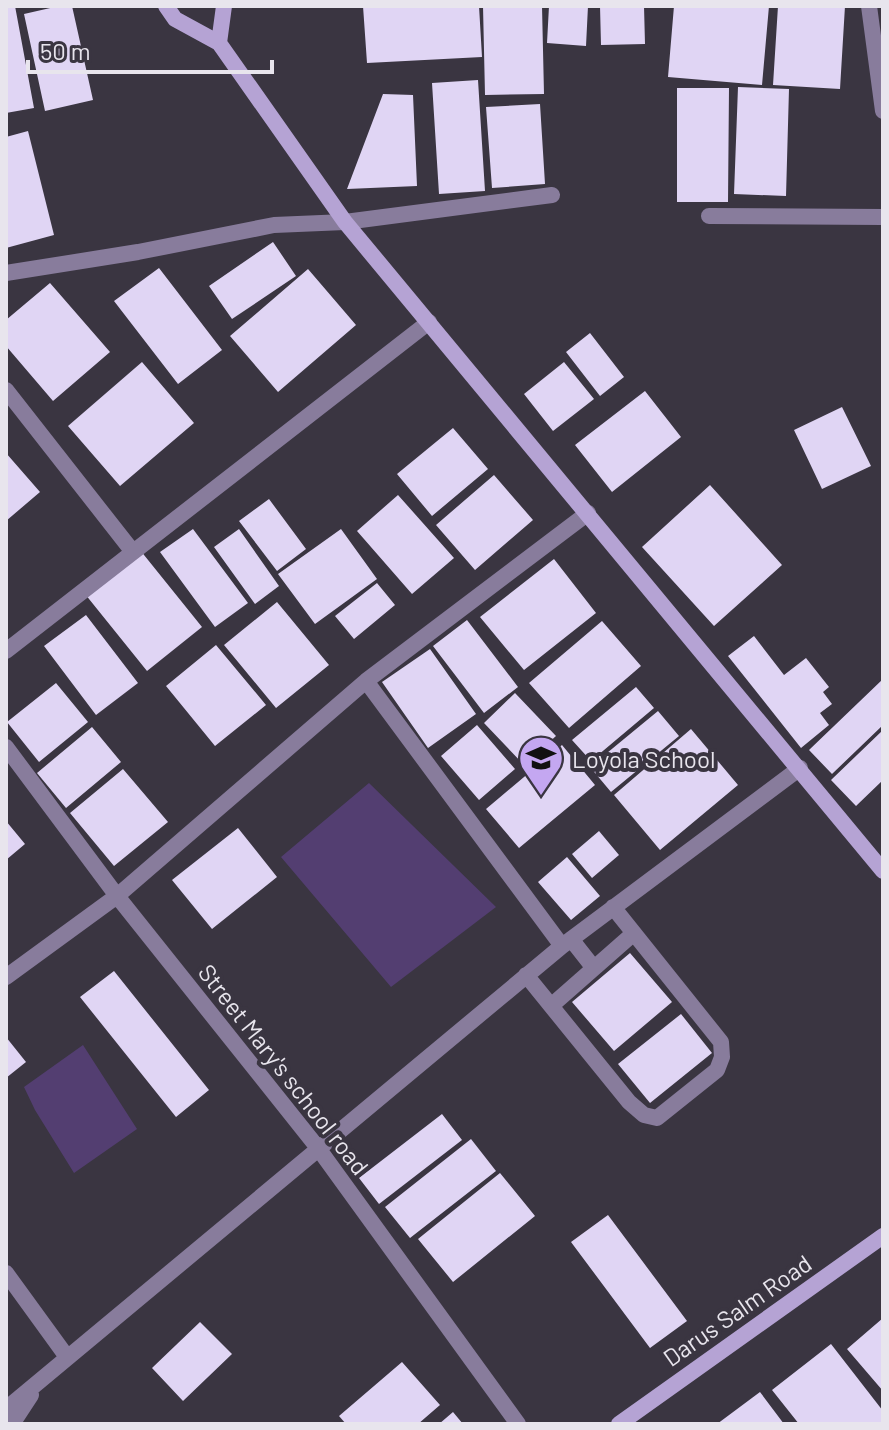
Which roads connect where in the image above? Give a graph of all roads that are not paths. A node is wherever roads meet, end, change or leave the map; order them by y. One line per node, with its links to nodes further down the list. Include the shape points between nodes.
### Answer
1 (166, 6): 4 (main road, via 175,19)
2 (224, 6): 4 (main road)
3 (869, 6): 5 (street)
4 (219, 43): 9 (main road)
5 (883, 111)
6 (552, 195): 9 (street)
7 (709, 216): 8 (street)
8 (883, 217)
9 (345, 222): 10 (street, via 274,225); 11 (main road)
10 (6, 273)
11 (429, 322): 13 (main road); 14 (street)
12 (6, 390): 14 (street)
13 (588, 513): 16 (street); 18 (main road)
14 (133, 552): 15 (street)
15 (6, 651)
16 (366, 681): 20 (street); 23 (street)
17 (6, 747): 20 (street, Street Mary's school road)
18 (800, 768): 19 (main road); 21 (street)
19 (883, 871)
20 (117, 896): 26 (street); 28 (street, Street Mary's school road)
21 (613, 907): 22 (street); 23 (street)
22 (634, 933): 24 (street); 27 (street, via 721,1042 717,1070 657,1118 644,1115)
23 (567, 942): 24 (street); 25 (street)
24 (593, 967): 27 (street)
25 (526, 975): 27 (street); 28 (street)
26 (6, 977)
27 (551, 1006)
28 (318, 1148): 31 (street); 35 (street, Street Mary's school road)
29 (883, 1236): 36 (main road, Darus Salm Road)
30 (6, 1273): 31 (street)
31 (67, 1357): 32 (street)
32 (40, 1382): 33 (street); 34 (street)
33 (6, 1409)
34 (12, 1424)
35 (518, 1424)
36 (619, 1424)

